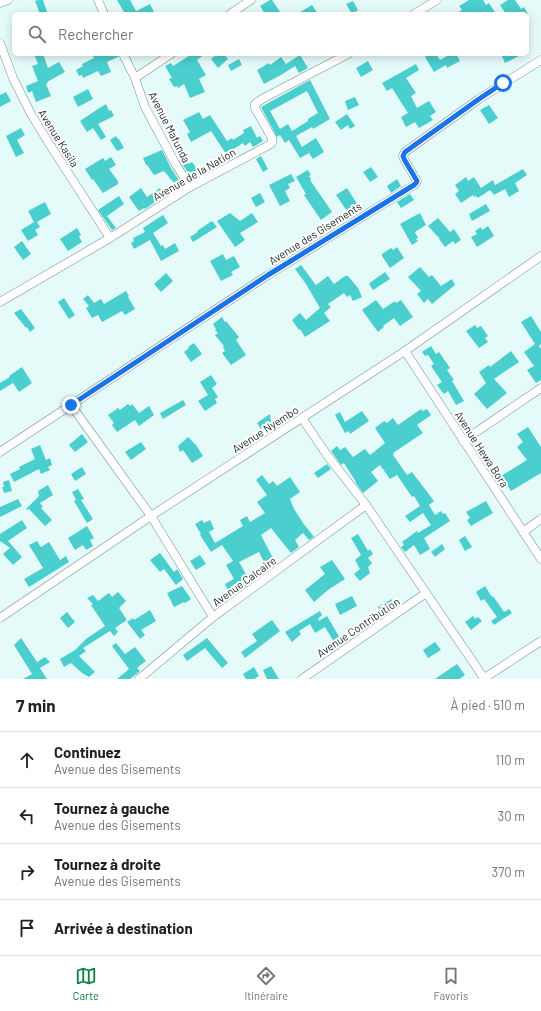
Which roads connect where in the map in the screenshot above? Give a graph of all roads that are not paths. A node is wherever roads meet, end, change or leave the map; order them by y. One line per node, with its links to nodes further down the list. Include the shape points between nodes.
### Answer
1 (8, 0): 5 (street)
2 (98, 0): 6 (street)
3 (252, 0): 7 (street)
4 (437, 0): 8 (street)
5 (0, 3)
6 (103, 12)
7 (233, 12)
8 (417, 12)
9 (0, 43): 16 (street, Avenue Kasila, via 13,78 31,114)
10 (124, 56): 14 (street, Avenue Mafunda)
11 (168, 56): 14 (street)
12 (344, 56): 15 (street, Avenue de la Nation, via 255,104 254,108 272,138 272,143)
13 (541, 60): 21 (street, Avenue des Gisements, via 479,99 405,152 404,159 417,181 414,185 268,275)
14 (135, 78): 15 (street, Avenue Mafunda, via 145,107)
15 (190, 187): 16 (street, Avenue de la Nation)
16 (110, 238): 18 (street, Avenue de la Nation)
17 (541, 256): 19 (street, Avenue Nyembo)
18 (0, 302)
19 (404, 351): 22 (street, Avenue Nyembo); 23 (street, Avenue Hewa Bora)
20 (541, 388): 23 (street)
21 (71, 405): 24 (street, Avenue des Gisements); 26 (street)
22 (302, 418): 25 (street, via 326,455); 26 (street, Avenue Nyembo)
23 (463, 441): 28 (street, Avenue Hewa Bora)
24 (0, 452)
25 (366, 505): 30 (street); 31 (street, Avenue Calcaire)
26 (151, 516): 31 (street); 32 (street, Avenue Nyembo)
27 (541, 519): 28 (street)
28 (523, 532): 29 (street, Avenue Hewa Bora)
29 (541, 559)
30 (426, 593): 35 (street, Avenue Contribution); 36 (street)
31 (213, 617): 34 (street, Avenue Calcaire)
32 (0, 618)
33 (541, 641): 36 (street)
34 (139, 679)
35 (302, 679)
36 (484, 679)

